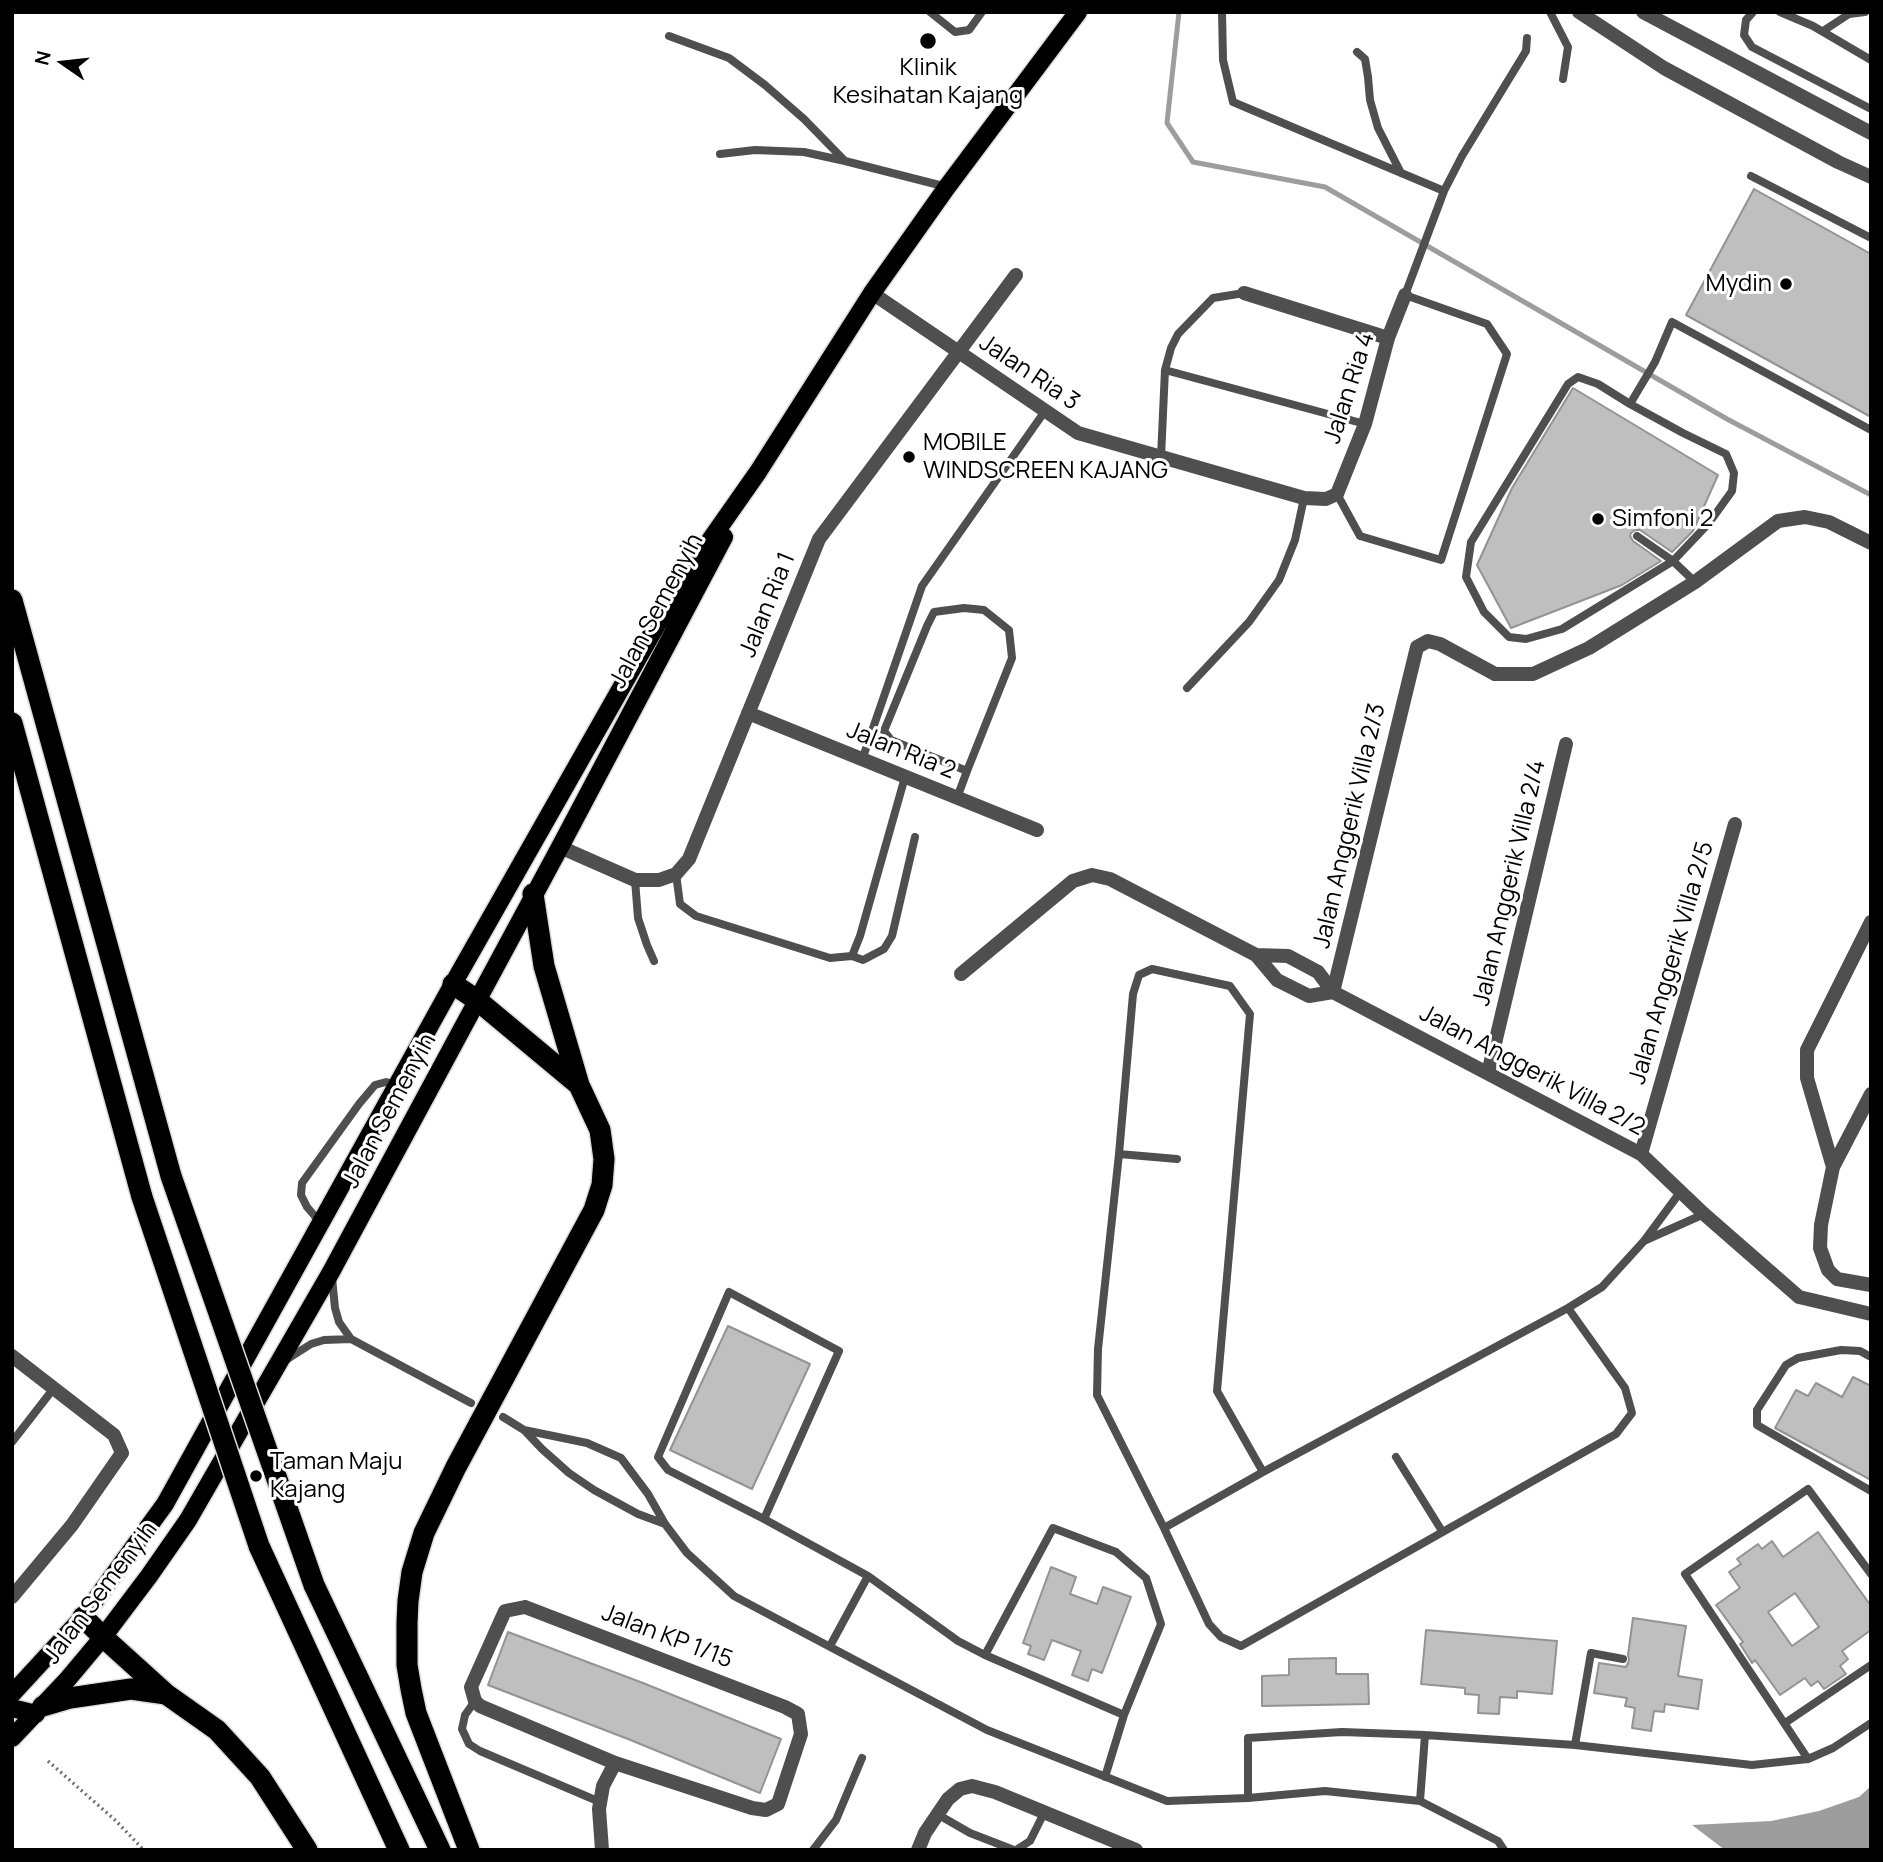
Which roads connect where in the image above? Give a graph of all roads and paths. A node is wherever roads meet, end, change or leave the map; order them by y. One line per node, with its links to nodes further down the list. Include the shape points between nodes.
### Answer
1 (930, 12): 2 (lane, via 955,32 969,30)
2 (982, 12)
3 (1078, 12): 24 (main road, Jalan Semenyih)
4 (1222, 12): 21 (lane, via 1223,60 1233,102)
5 (1550, 12): 16 (lane, via 1568,47)
6 (1579, 12): 23 (street, via 1664,68)
7 (1643, 12): 18 (street)
8 (1753, 12): 17 (lane, via 1746,20 1744,35 1752,47)
9 (1780, 12): 11 (lane)
10 (1865, 12): 11 (lane, via 1849,15)
11 (1823, 31): 15 (lane)
12 (669, 36): 20 (lane, via 729,58 804,119)
13 (1527, 38): 25 (lane, via 1526,51)
14 (1357, 52): 21 (lane, via 1365,60 1378,128)
15 (1871, 60)
16 (1563, 79)
17 (1871, 109)
18 (1871, 134)
19 (720, 154): 20 (lane, via 804,152)
20 (845, 161): 24 (lane)
21 (1401, 173): 25 (lane)
22 (1751, 176): 26 (lane)
23 (1871, 177)
24 (947, 187): 28 (main road, Jalan Semenyih)
25 (1444, 191): 30 (lane)
26 (1871, 238)
27 (1016, 275): 32 (street, Jalan Ria 1)
28 (872, 293): 32 (street, Jalan Ria 3); 39 (main road, Jalan Semenyih)
29 (1244, 293): 31 (street); 33 (lane, via 1213,298 1178,334)
30 (1405, 295): 31 (street, Jalan Ria 4); 40 (lane, via 1487,324 1507,354 1441,560 1360,536)
31 (1388, 338): 36 (street, Jalan Ria 4)
32 (957, 352): 35 (street, Jalan Ria 3); 48 (street, Jalan Ria 1, via 819,539)
33 (1165, 370): 36 (lane); 38 (lane)
34 (1630, 404): 37 (lane, via 1672,321); 44 (lane, via 1726,454 1734,473 1732,491); 44 (lane, via 1577,377 1569,384 1471,542 1466,578 1483,612 1509,637 1526,639 1562,629)
35 (1045, 411): 38 (street, Jalan Ria 3, via 1078,433); 51 (lane, via 922,586)
36 (1365, 424): 40 (street, Jalan Ria 4)
37 (1871, 430)
38 (1161, 457): 41 (street, Jalan Ria 3)
39 (758, 472): 58 (main road, Jalan Semenyih); 67 (main road, Jalan Semenyih, via 683,579)
40 (1337, 494): 41 (street, Jalan Ria 3, via 1326,499)
41 (1304, 498): 47 (lane, via 1295,540 1279,580 1249,622)
42 (1637, 536): 44 (lane)
43 (1871, 543): 45 (street, via 1829,522 1805,517 1778,521)
44 (1673, 561): 45 (lane)
45 (1695, 582): 68 (street, Jalan Anggerik Villa 2/3, via 1589,648 1533,674 1495,674 1428,640 1417,647)
46 (12, 600): 138 (highway, bridge, via 171,1176 314,1585)
47 (1187, 688)
48 (748, 713): 51 (street, Jalan Ria 2); 59 (street, Jalan Ria 1, via 689,859)
49 (12, 723): 137 (highway, bridge, via 142,1197 259,1546)
50 (1566, 744): 70 (street, Jalan Anggerik Villa 2/4)
51 (862, 760): 53 (street, Jalan Ria 2)
52 (967, 771): 52 (lane, via 1012,658 1009,629 984,610 964,608 934,612 884,731 891,740); 54 (lane)
53 (905, 777): 54 (street, Jalan Ria 2); 64 (lane)
54 (957, 798): 56 (street, Jalan Ria 2)
55 (1735, 824): 75 (street, Jalan Anggerik Villa 2/5)
56 (1037, 830)
57 (915, 836): 64 (lane, via 892,936 884,949 863,960)
58 (560, 847): 60 (street); 61 (main road, Jalan Semenyih)
59 (676, 874): 60 (street); 64 (lane, via 680,904 696,916 830,958)
60 (635, 880): 65 (lane, via 638,918)
61 (533, 894): 69 (main road, Jalan Semenyih); 72 (highway, via 544,966)
62 (1871, 922): 77 (street, via 1807,1051 1807,1078)
63 (1256, 955): 66 (street, Jalan Anggerik Villa 2/2, via 1110,879 1092,876 1073,881); 68 (street, Jalan Anggerik Villa 2/2, via 1288,956 1318,972); 68 (street, Jalan Anggerik Villa 2/2, via 1277,980 1310,996)
64 (852, 956)
65 (654, 961)
66 (961, 974)
67 (453, 984): 69 (highway); 71 (main road, Jalan Semenyih)
68 (1334, 992): 70 (street, Jalan Anggerik Villa 2/2)
69 (477, 1000): 72 (highway); 82 (main road, Jalan Semenyih)
70 (1488, 1073): 75 (street, Jalan Anggerik Villa 2/2)
71 (398, 1085): 80 (main road, Jalan Semenyih); 80 (lane, via 375,1085 302,1183 301,1195)
72 (579, 1085): 139 (highway, via 600,1130 604,1159 594,1210 456,1466 424,1533 412,1572 407,1665 411,1689)
73 (1871, 1094): 77 (street)
74 (1119, 1154): 76 (lane); 98 (lane, via 1133,994 1139,975 1152,969 1230,986 1250,1014 1217,1391); 102 (lane, via 1097,1395)
75 (1641, 1154): 78 (street, Jalan Anggerik Villa 2/2)
76 (1177, 1159)
77 (1833, 1167): 84 (street, via 1820,1248 1828,1270 1837,1279)
78 (1681, 1191): 79 (street, Jalan Anggerik Villa 2/2); 81 (lane)
79 (1704, 1214): 81 (lane); 87 (street, Jalan Anggerik Villa 2/2, via 1800,1297)
80 (321, 1224): 83 (main road, Jalan Semenyih)
81 (1644, 1241): 86 (lane, via 1602,1287)
82 (331, 1272): 85 (main road, Jalan Semenyih); 88 (lane, via 339,1322)
83 (292, 1278): 85 (main road); 107 (main road, Jalan Semenyih, via 166,1504)
84 (1870, 1282)
85 (318, 1294): 91 (main road, Jalan Semenyih)
86 (1568, 1308): 98 (lane); 103 (lane, via 1625,1388 1632,1413 1616,1434)
87 (1871, 1314)
88 (351, 1339): 91 (lane, via 311,1344); 93 (lane)
89 (12, 1356): 92 (street)
90 (1871, 1357): 99 (lane, via 1841,1350 1798,1358 1786,1364 1757,1410 1757,1425)
91 (278, 1365): 108 (main road, Jalan Semenyih, via 188,1520)
92 (54, 1388): 96 (lane); 106 (street, via 114,1436 122,1453 72,1525)
93 (471, 1402)
94 (503, 1418): 95 (lane)
95 (524, 1430): 101 (lane, via 594,1490); 101 (lane, via 587,1443 621,1458)
96 (12, 1442)
97 (1396, 1457): 103 (lane)
98 (1263, 1472): 102 (lane)
99 (1871, 1491)
100 (764, 1520): 100 (lane, via 839,1351 729,1292 658,1457 668,1470); 105 (lane)
101 (665, 1524): 109 (lane, via 687,1553 734,1596)
102 (1164, 1528): 103 (lane, via 1209,1624 1221,1637 1241,1646)
103 (1442, 1531)
104 (1871, 1574): 119 (lane, via 1808,1489 1685,1574)
105 (868, 1576): 109 (lane); 110 (lane, via 958,1641)
106 (12, 1597)
107 (83, 1617): 108 (highway); 113 (main road, Jalan Semenyih)
108 (103, 1637): 114 (highway); 117 (main road, Jalan Semenyih)
109 (830, 1646): 128 (lane, via 987,1730)
110 (985, 1655): 118 (lane); 118 (lane, via 1053,1528 1116,1552 1146,1578 1161,1624)
111 (1623, 1659): 123 (lane, via 1591,1653)
112 (1871, 1665): 119 (lane)
113 (12, 1694)
114 (166, 1694): 117 (highway, via 131,1689 70,1698); 136 (highway, via 218,1730 260,1777)
115 (475, 1700): 127 (street, Jalan KP 1/15); 127 (street, Jalan KP 1/15, via 471,1686 505,1611 525,1607 798,1714 801,1734 778,1804 766,1810); 131 (lane, via 462,1729 469,1744)
116 (12, 1708): 117 (main road)
117 (40, 1710): 122 (main road, Jalan Semenyih)
118 (1124, 1715): 128 (lane)
119 (1785, 1723): 125 (lane)
120 (1871, 1723): 125 (lane)
121 (1425, 1735): 123 (lane); 129 (lane, via 1342,1732 1248,1738); 130 (lane)
122 (12, 1738)
123 (1575, 1745): 125 (lane, via 1752,1765)
124 (862, 1758): 141 (lane, via 836,1820)
125 (1808, 1759)
126 (48, 1761): 135 (path)
127 (615, 1763): 131 (street)
128 (1105, 1777): 129 (lane, via 1167,1801)
129 (1248, 1798): 130 (lane, via 1325,1791)
130 (1420, 1801): 145 (lane, via 1498,1841)
131 (600, 1802): 140 (street)
132 (1045, 1811): 133 (street, via 972,1786 960,1789); 134 (street); 143 (lane, via 1030,1841)
133 (937, 1814): 142 (street); 143 (lane)
134 (1110, 1845): 144 (street)
135 (142, 1850)
136 (307, 1850)
137 (399, 1850)
138 (440, 1850)
139 (469, 1850)
140 (602, 1850)
141 (813, 1850)
142 (918, 1850)
143 (1015, 1850)
144 (1136, 1850)
145 (1504, 1850)

